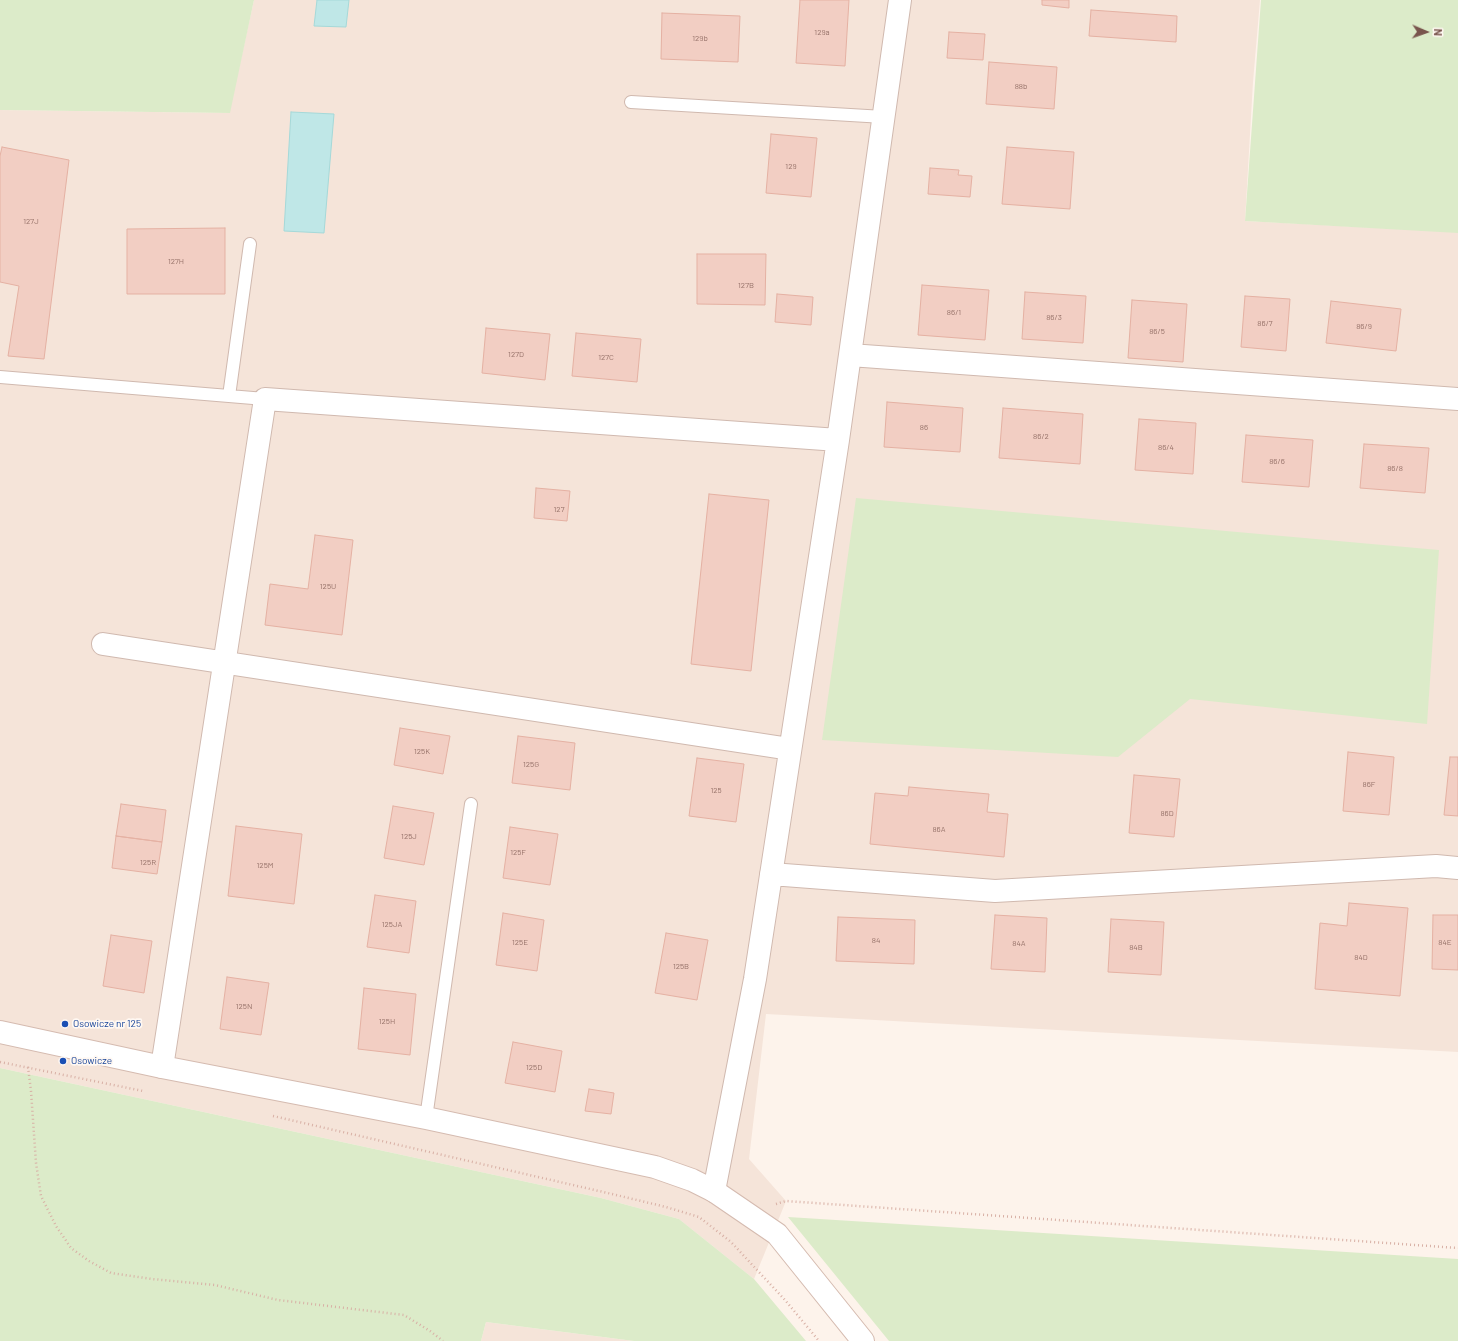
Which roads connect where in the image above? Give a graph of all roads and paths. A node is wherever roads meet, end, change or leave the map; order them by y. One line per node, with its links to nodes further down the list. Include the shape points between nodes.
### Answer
1 (900, 0): 3 (street)
2 (631, 102): 3 (lane)
3 (884, 117): 5 (street)
4 (250, 244): 7 (lane)
5 (850, 355): 9 (street); 10 (street)
6 (0, 377): 7 (lane)
7 (229, 396): 8 (lane)
8 (265, 399): 10 (street); 12 (street)
9 (1458, 399)
10 (838, 440): 13 (street)
11 (103, 644): 12 (street)
12 (224, 663): 13 (street); 20 (street)
13 (790, 749): 16 (street)
14 (471, 804): 24 (lane)
15 (1458, 868): 16 (street, via 1436,866 995,891)
16 (771, 874): 25 (street, via 755,979)
17 (0, 1032): 18 (street)
18 (23, 1037): 20 (street); 21 (path)
19 (0, 1062): 21 (path)
20 (162, 1067): 24 (street)
21 (28, 1068): 22 (path); 28 (path, via 41,1196 71,1248 89,1261 111,1273 215,1285 278,1300 404,1315)
22 (144, 1091)
23 (267, 1115): 29 (path, via 612,1194 699,1217 731,1242)
24 (426, 1118): 25 (street, via 655,1167)
25 (714, 1191): 26 (street)
26 (744, 1211): 27 (path, via 786,1201); 30 (street, via 777,1234)
27 (1458, 1248)
28 (443, 1341)
29 (819, 1341)
30 (863, 1341)

